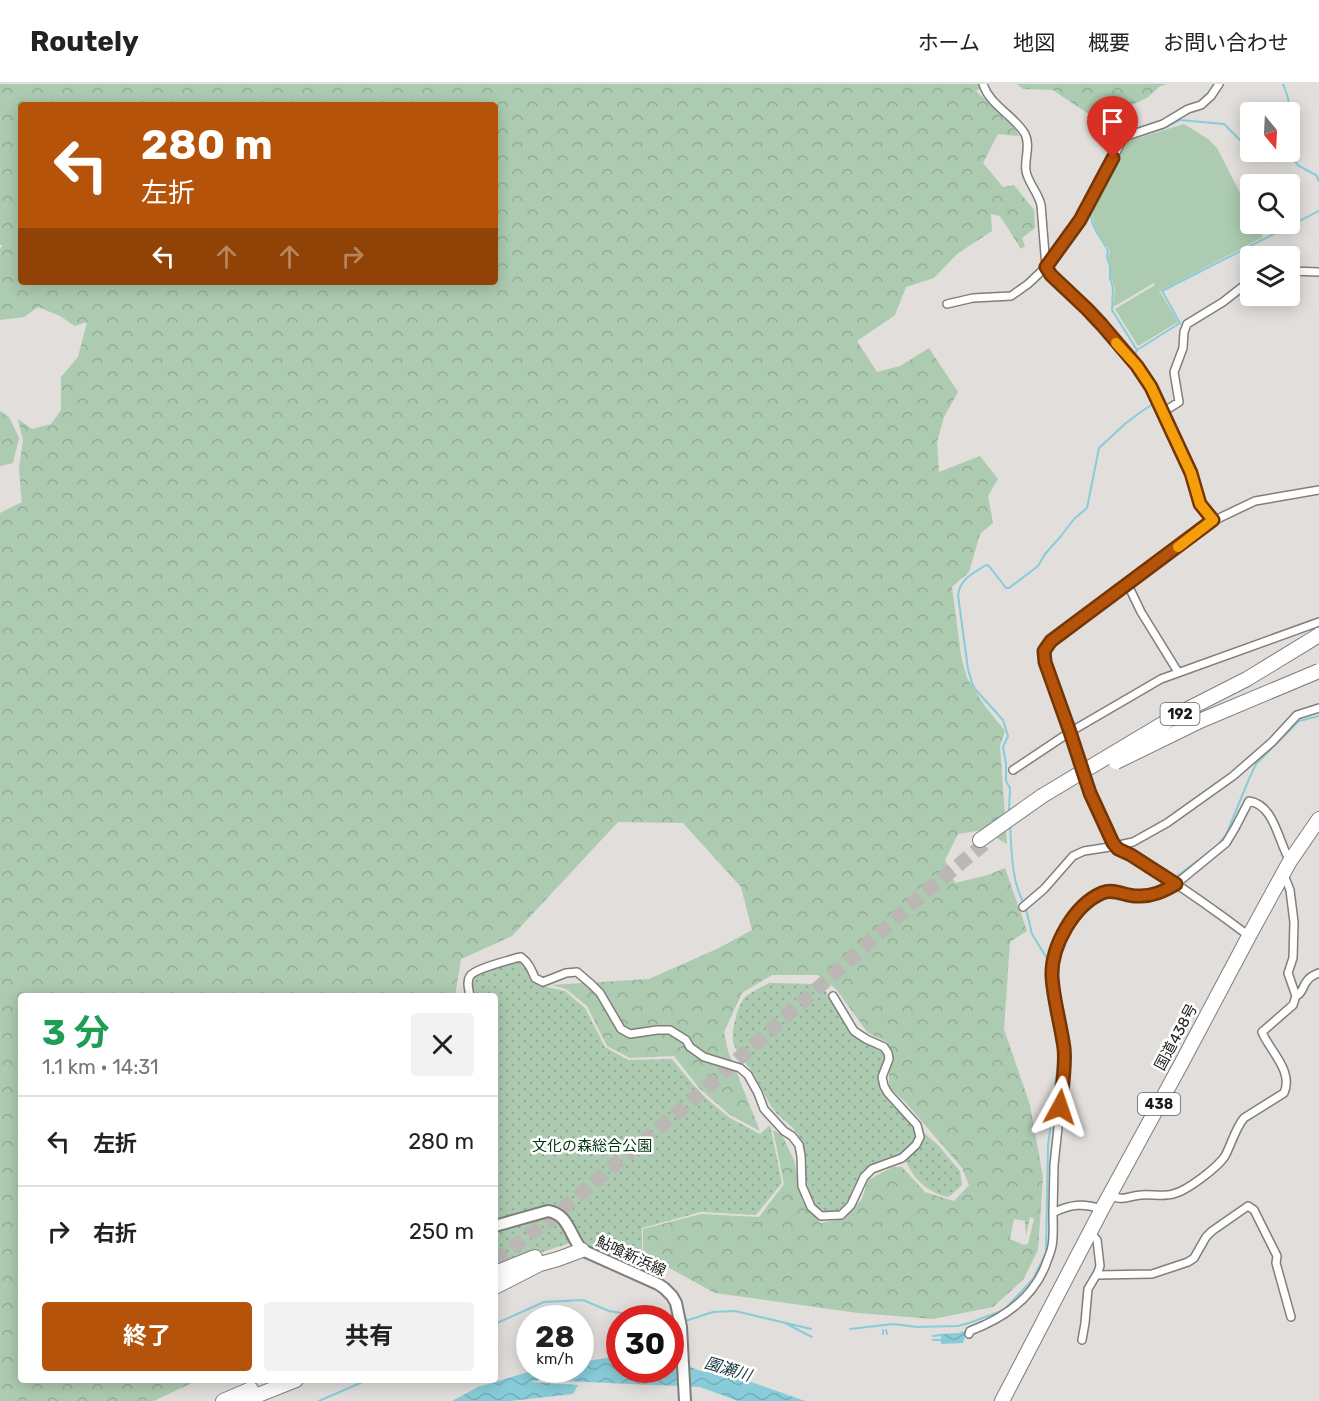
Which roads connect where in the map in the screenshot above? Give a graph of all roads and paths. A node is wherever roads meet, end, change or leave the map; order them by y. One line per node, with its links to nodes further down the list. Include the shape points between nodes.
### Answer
1 (983, 84): 3 (street, via 989,97 1027,138 1026,169 1041,205)
2 (1219, 84): 3 (street, via 1201,105 1124,137 1080,220)
3 (1046, 267): 7 (street, via 1011,296); 8 (street, via 1137,366)
4 (1300, 271): 5 (street)
5 (1319, 272)
6 (1240, 289): 8 (street, via 1187,324 1174,372 1179,402)
7 (947, 304)
8 (1163, 412): 10 (street, via 1191,473 1200,504)
9 (1319, 490): 10 (street, via 1255,501)
10 (1213, 520): 11 (street)
11 (1128, 585): 15 (street); 17 (street, via 1051,641 1044,651)
12 (1319, 622): 15 (street)
13 (1319, 635): 19 (highway, 192, bridge, via 1104,758)
14 (1319, 671): 19 (highway, 192, bridge, via 1165,737)
15 (1178, 672): 17 (street)
16 (1319, 708): 22 (street, via 1297,715 1272,742 1197,804 1149,834)
17 (1070, 732): 18 (street); 22 (street, via 1090,793)
18 (1013, 770)
19 (1044, 799): 21 (highway, 192)
20 (1319, 819): 23 (highway, 国道438号 / 438)
21 (982, 842)
22 (1116, 846): 25 (street); 26 (street, via 1072,856)
23 (1290, 861): 24 (highway, 国道438号 / 438); 25 (street, via 1271,815 1249,801 1226,843)
24 (1282, 876): 27 (highway, 国道438号 / 438); 31 (street, via 1290,890 1294,922 1293,958 1288,973)
25 (1176, 884): 27 (street); 34 (street, via 1153,895 1111,891 1101,894 1078,911 1056,951 1052,975 1064,1050)
26 (1023, 907)
27 (1249, 936): 32 (highway, 国道438号 / 438)
28 (1319, 973): 31 (street, via 1309,978)
29 (469, 993): 30 (street, via 469,977 473,973 521,957 530,965 535,978 543,982 577,972 600,993 621,1029 630,1034 670,1030 704,1057 740,1068 748,1075 764,1109 799,1145 804,1194 821,1216 841,1215 872,1169 902,1158 920,1137 917,1125 884,1086 882,1077 888,1053 854,1030)
30 (833, 996)
31 (1296, 996): 32 (street, via 1293,1005 1262,1032 1283,1069 1286,1089 1244,1118 1214,1169 1175,1194 1119,1199)
32 (1110, 1195): 33 (highway, 国道438号 / 438)
33 (1102, 1209): 34 (street, via 1074,1204); 36 (highway, 国道438号 / 438)
34 (1053, 1213): 42 (street, via 1052,1248 1043,1272 1025,1299)
35 (498, 1225): 37 (main road, via 554,1212 570,1228)
36 (1090, 1232): 39 (street, via 1097,1240); 48 (highway, 国道438号 / 438)
37 (579, 1248): 38 (highway, via 526,1260); 40 (highway); 52 (main road, 鮎喰新浜線, via 664,1288 672,1296 681,1327)
38 (498, 1272)
39 (1097, 1275): 41 (street, via 1152,1274 1188,1262 1212,1231 1248,1206 1254,1210 1277,1256); 43 (street, via 1088,1289)
40 (498, 1285)
41 (1291, 1317)
42 (969, 1334)
43 (1082, 1340)
44 (251, 1383): 49 (highway)
45 (267, 1383): 50 (highway)
46 (281, 1383): 51 (highway)
47 (288, 1383): 51 (highway)
48 (1004, 1397)
49 (216, 1401)
50 (223, 1401)
51 (242, 1401)
52 (685, 1401)

